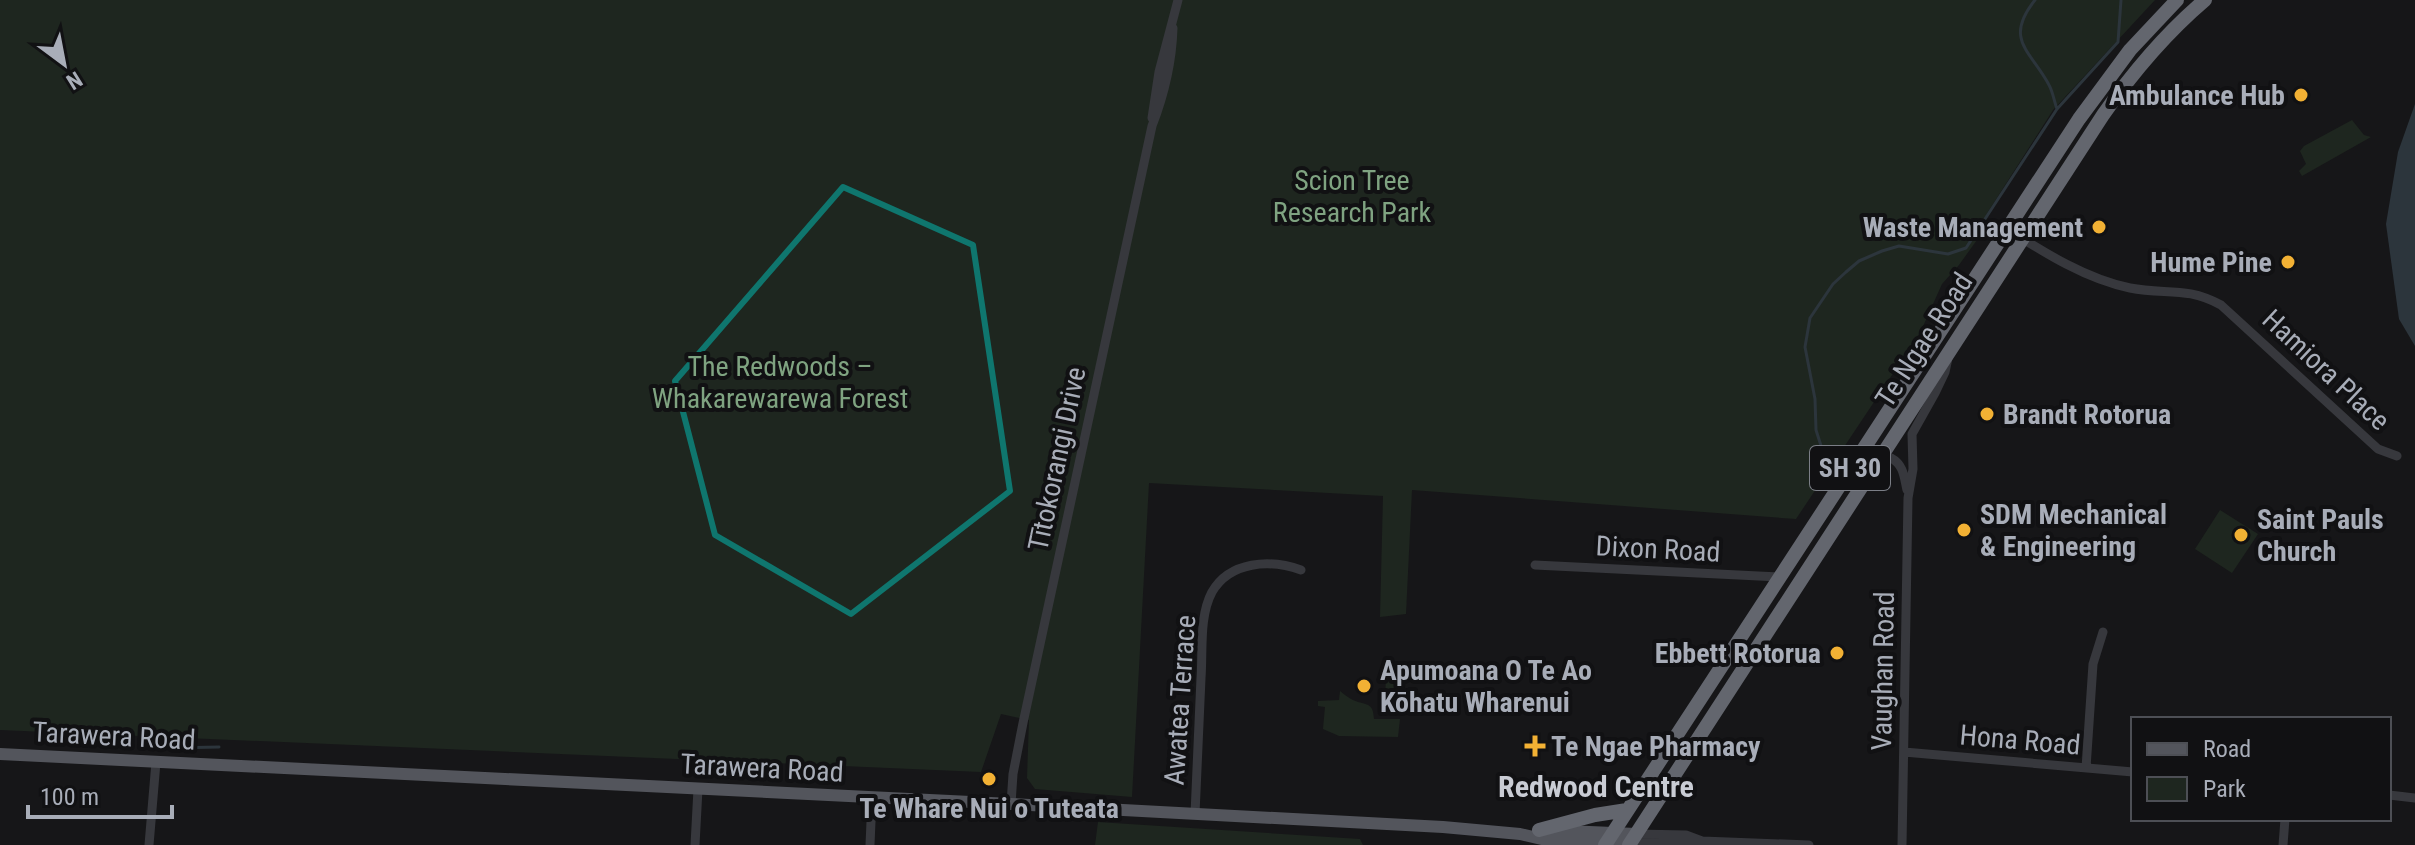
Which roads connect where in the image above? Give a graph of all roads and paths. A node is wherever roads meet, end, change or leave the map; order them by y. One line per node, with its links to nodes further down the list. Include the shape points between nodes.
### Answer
1 (1178, 0): 23 (street, Tītokorangi Drive, via 1023,723)
2 (2177, 0): 4 (highway, Te Ngae Road / SH 30, via 2106,80)
3 (2205, 0): 5 (highway, Te Ngae Road / SH 30, via 2133,72)
4 (2007, 229): 5 (street, Hamiora Place); 12 (highway, Te Ngae Road / SH 30)
5 (2022, 239): 6 (highway, Te Ngae Road / SH 30); 7 (street, Hamiora Place, via 2107,281 2192,293 2221,305 2378,449)
6 (1950, 349): 8 (highway, Te Ngae Road / SH 30); 9 (street, Vaughan Road, via 1945,372 1912,434)
7 (2397, 456)
8 (1877, 461): 9 (street, Vaughan Road, via 1898,462); 30 (highway, Te Ngae Road / SH 30)
9 (1908, 498): 14 (street, Vaughan Road)
10 (1535, 565): 12 (street, Dixon Road)
11 (1301, 570): 25 (street, Awatea Terrace, via 1280,564 1244,567 1222,579 1208,602)
12 (1779, 577): 24 (highway, Te Ngae Road / SH 30)
13 (2103, 632): 17 (street, via 2093,664)
14 (1904, 752): 17 (street, Hona Road); 35 (street, Vaughan Road)
15 (0, 754): 16 (main road, Tarawera Road)
16 (156, 762): 19 (main road, Tarawera Road); 31 (street)
17 (2086, 768): 18 (street, Hona Road)
18 (2131, 772)
19 (698, 789): 21 (main road, Tarawera Road); 32 (street)
20 (2391, 795): 22 (street)
21 (872, 798): 23 (main road, Tarawera Road); 33 (street)
22 (2415, 798)
23 (1011, 804): 25 (main road, Tarawera Road)
24 (1627, 810): 27 (highway); 29 (highway, Te Ngae Road / SH 30)
25 (1195, 814): 28 (main road, Tarawera Road)
26 (2285, 821): 36 (street)
27 (1539, 830): 28 (main road, Tarawera Road); 29 (main road, Tarawera Road)
28 (1520, 834): 29 (main road, Tarawera Road, via 1555,842)
29 (1608, 840): 30 (main road)
30 (1632, 841): 34 (street, via 1686,835 1702,841)
31 (149, 845)
32 (695, 845)
33 (870, 845)
34 (1809, 845)
35 (1902, 845)
36 (2283, 845)

